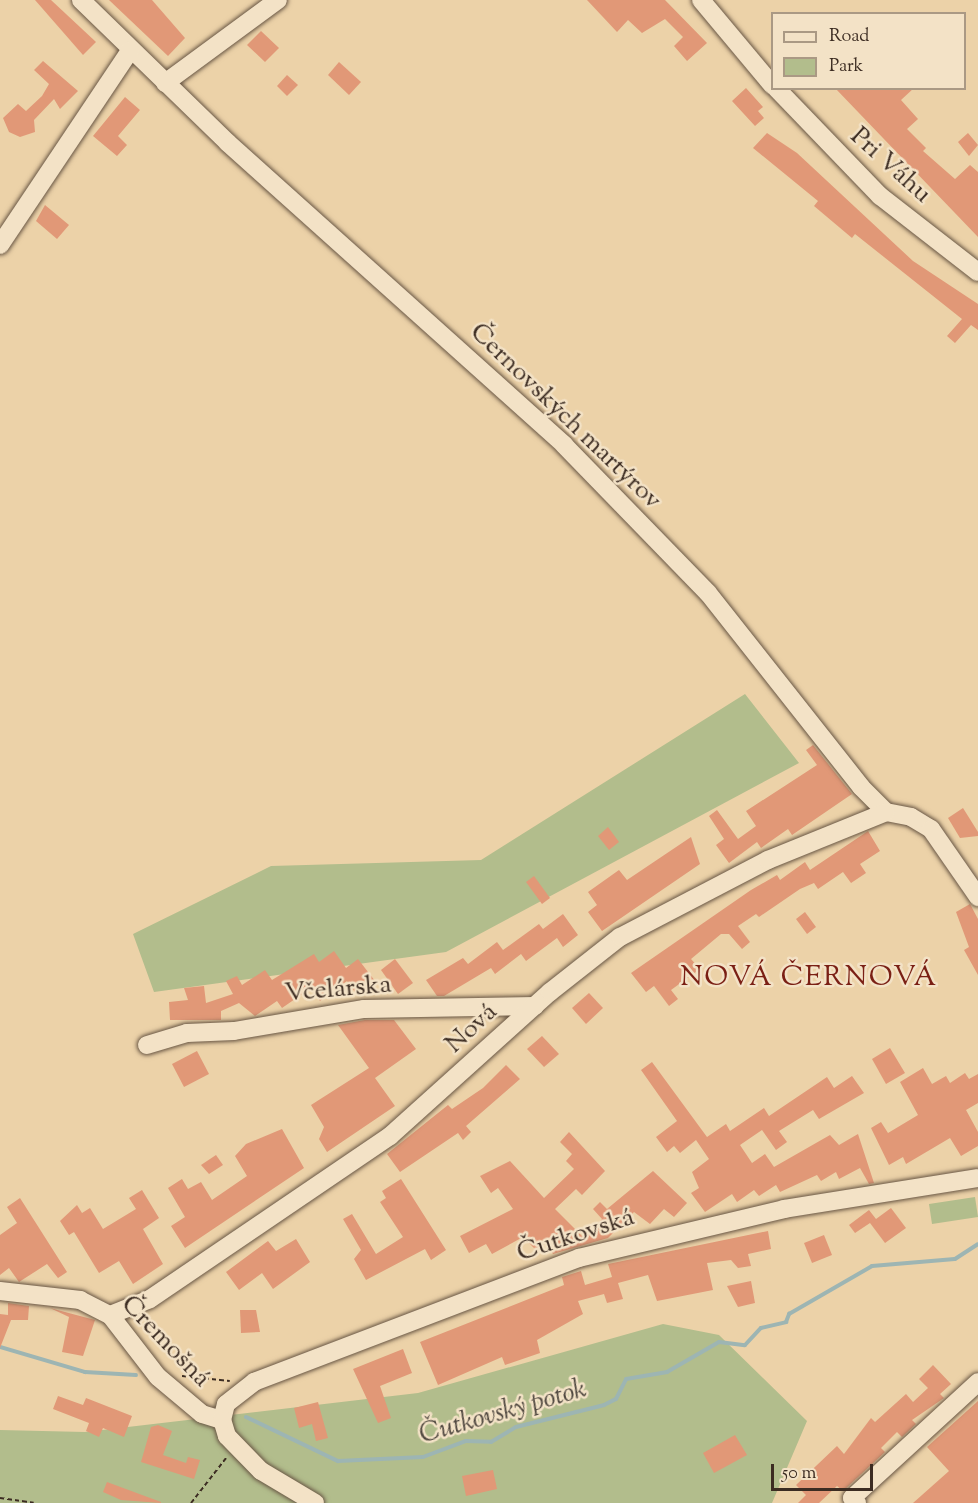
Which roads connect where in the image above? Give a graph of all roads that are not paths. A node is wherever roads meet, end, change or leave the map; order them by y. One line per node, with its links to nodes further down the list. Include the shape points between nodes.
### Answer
1 (81, 0): 4 (street, Černovských martýrov)
2 (278, 0): 5 (street)
3 (701, 0): 6 (street)
4 (130, 51): 5 (street, Černovských martýrov); 8 (street)
5 (165, 83): 10 (street, Černovských martýrov, via 564,445 708,593 809,725)
6 (771, 84)
7 (778, 90): 9 (street, Pri Váhu, via 879,196)
8 (0, 245)
9 (978, 272)
10 (886, 812): 11 (street, via 911,817 931,829); 12 (street, Nová, via 864,816 662,911 620,937)
11 (978, 897)
12 (536, 1006): 13 (street, Včelárska, via 364,1009 234,1031 186,1033); 16 (street, Nová, via 390,1136 150,1299)
13 (147, 1045)
14 (978, 1178): 18 (street, Čutkovská, via 838,1198 579,1257 245,1387 226,1404)
15 (0, 1291): 16 (street, Čremošná, via 80,1300)
16 (110, 1315): 18 (street, Čremošná, via 158,1377 202,1414)
17 (978, 1382): 19 (street)
18 (222, 1420): 20 (street, via 234,1447)
19 (852, 1501)
20 (315, 1503)

